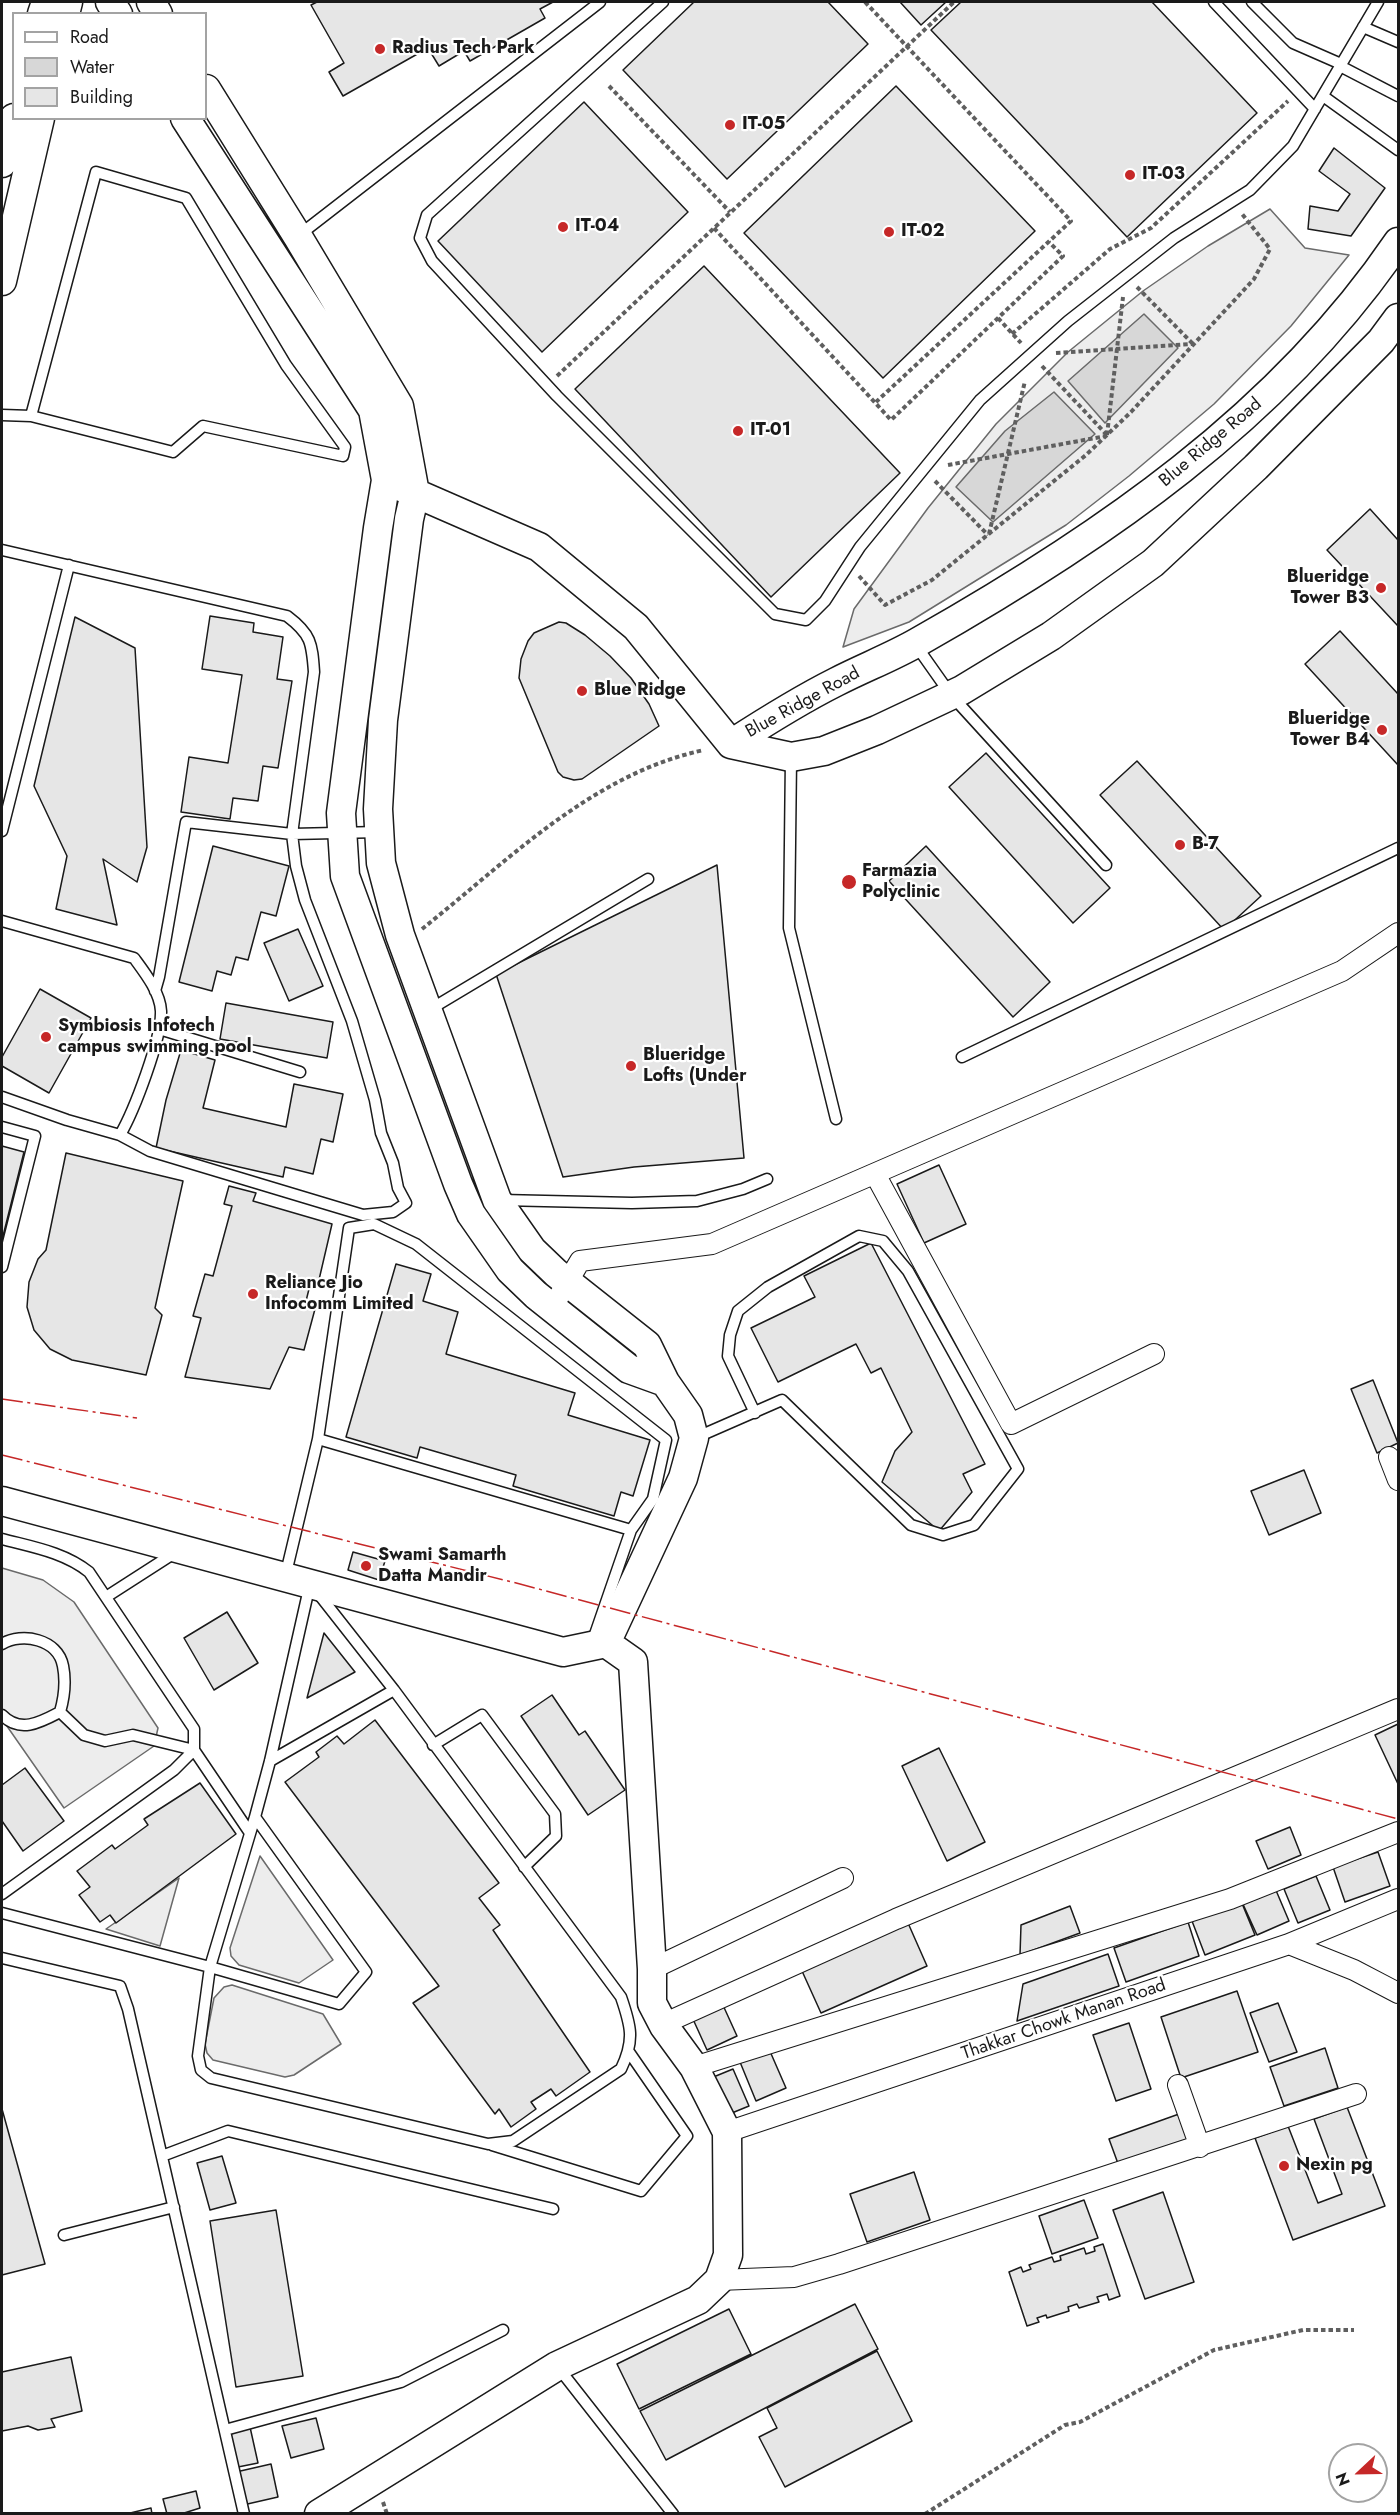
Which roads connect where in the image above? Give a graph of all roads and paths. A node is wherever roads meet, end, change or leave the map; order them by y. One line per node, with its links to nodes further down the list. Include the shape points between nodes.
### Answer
1 (600, 2): 26 (lane)
2 (663, 2): 37 (lane, via 427,215 420,238 432,261)
3 (865, 2): 10 (path)
4 (954, 2): 10 (path)
5 (1214, 2): 17 (lane)
6 (1252, 2): 11 (lane, via 1293,43)
7 (1378, 2): 8 (lane)
8 (1364, 27): 9 (lane); 11 (lane)
9 (1398, 42)
10 (906, 46): 24 (path); 27 (path, via 1071,221)
11 (1341, 65): 15 (lane); 16 (lane)
12 (609, 86): 24 (path)
13 (207, 91): 26 (street)
14 (1280, 92): 33 (path, via 1288,100 1150,228 1110,249)
15 (1323, 96): 17 (lane); 21 (lane)
16 (1398, 96)
17 (1315, 109): 23 (lane, via 1293,146 1250,190)
18 (13, 120): 22 (street)
19 (40, 120): 30 (street)
20 (186, 120): 44 (street, via 373,410)
21 (1398, 150)
22 (2, 163)
23 (1232, 201): 29 (lane); 34 (path, via 1270,249 1254,279)
24 (730, 212): 25 (path)
25 (714, 228): 37 (path); 38 (path)
26 (298, 237): 45 (street, via 399,406)
27 (1049, 242): 31 (path, via 1063,256); 38 (path)
28 (1398, 242): 50 (street, Blue Ridge Road, via 1352,306 1233,429 1094,535)
29 (1126, 275): 34 (path); 35 (path); 36 (lane)
30 (2, 281)
31 (998, 318): 33 (path); 38 (path, via 891,420)
32 (1398, 318): 51 (street, Blue Ridge Road, via 1381,341 1256,467 1153,563 1051,636)
33 (1012, 334): 36 (path)
34 (1193, 344): 35 (path); 41 (path)
35 (1117, 349): 36 (path); 41 (path)
36 (1031, 354): 41 (path); 42 (path); 43 (lane, via 980,400)
37 (548, 384): 48 (lane, via 776,615 806,620 825,602)
38 (876, 402)
39 (2, 415): 40 (lane)
40 (31, 416): 40 (lane, via 96,172 186,198 286,364 345,447 343,456 203,426 173,452)
41 (1107, 436): 42 (path); 46 (path)
42 (1009, 454): 43 (path); 46 (path)
43 (923, 469): 46 (path); 48 (lane)
44 (386, 480): 45 (street); 55 (street)
45 (415, 493): 52 (street, via 539,548 636,627); 56 (street, via 383,720)
46 (989, 536): 48 (path, via 932,580 885,605)
47 (2, 549): 49 (lane)
48 (849, 564)
49 (69, 565): 54 (lane); 57 (lane, via 287,616 304,629 312,650 314,672)
50 (915, 643): 51 (lane); 52 (street, Blue Ridge Road, via 834,683)
51 (951, 695): 53 (street, Blue Ridge Road, via 824,751); 59 (lane)
52 (731, 744): 53 (street, Blue Ridge Road); 63 (path, via 671,757 590,797 503,860)
53 (791, 757): 70 (lane, via 789,928)
54 (2, 831)
55 (340, 832): 56 (lane); 57 (lane); 78 (street, via 345,876 471,1214 510,1270)
56 (379, 832): 63 (street, via 385,883)
57 (292, 834): 64 (lane, via 186,822); 72 (lane, via 305,900 355,1032 381,1133 406,1203 393,1212 363,1215 150,1151)
58 (1398, 848): 67 (lane)
59 (1106, 865)
60 (648, 879): 65 (lane)
61 (2, 921): 64 (lane, via 134,958)
62 (1398, 933): 73 (street, via 1342,971)
63 (403, 944): 65 (street)
64 (155, 992): 66 (lane, via 161,1011)
65 (429, 1010): 75 (street)
66 (159, 1029): 68 (lane); 72 (lane, via 136,1102)
67 (962, 1058)
68 (300, 1072)
69 (2, 1097): 72 (lane)
70 (836, 1119)
71 (2, 1126): 76 (lane, via 34,1136)
72 (120, 1135)
73 (875, 1174): 77 (street, via 712,1244 580,1261); 79 (street, via 1011,1424)
74 (767, 1179): 75 (lane, via 743,1190 697,1201)
75 (497, 1200): 77 (street, via 532,1250)
76 (2, 1267)
77 (567, 1281): 78 (street); 80 (street, via 647,1345)
78 (552, 1308): 80 (street, via 629,1369)
79 (1154, 1354)
80 (665, 1382): 82 (street, via 688,1415)
81 (755, 1413): 81 (lane, via 782,1400 911,1525 943,1535 974,1525 1018,1468 908,1271 883,1241 875,1239 859,1236 768,1287 738,1311 728,1356); 82 (lane)
82 (694, 1438): 93 (street, via 683,1478)
83 (318, 1439): 87 (lane); 87 (lane, via 349,1228 374,1224 416,1244 666,1440 653,1499); 90 (lane)
84 (1389, 1456): 85 (street)
85 (1398, 1480)
86 (2, 1501): 89 (street)
87 (632, 1530): 93 (lane)
88 (2, 1539): 91 (lane, via 75,1561 89,1572)
89 (178, 1550): 90 (street); 91 (lane)
90 (298, 1580): 93 (street, via 563,1652); 94 (lane); 100 (lane)
91 (105, 1597): 99 (lane, via 195,1729)
92 (2, 1644): 96 (lane, via 30,1637 52,1648 63,1664)
93 (598, 1644): 112 (street, via 633,1662)
94 (394, 1690): 98 (lane); 100 (lane)
95 (1398, 1709): 114 (street, via 897,1919)
96 (60, 1712): 97 (lane, via 35,1725 24,1725); 99 (lane, via 84,1735 105,1741 133,1736)
97 (2, 1715)
98 (433, 1745): 104 (lane); 104 (lane, via 482,1714 555,1814 556,1836)
99 (194, 1750): 103 (lane); 106 (lane, via 174,1770)
100 (270, 1761): 101 (lane)
101 (255, 1817): 103 (lane); 111 (lane, via 366,1972 339,2004)
102 (1398, 1832): 116 (street, via 1230,1899)
103 (250, 1833): 111 (lane)
104 (524, 1867): 115 (lane, via 621,1997 631,2027)
105 (843, 1878): 112 (street)
106 (2, 1894)
107 (1398, 1899): 109 (street, Thakkar Chowk Manan Road)
108 (2, 1912): 111 (lane)
109 (1289, 1944): 113 (street); 119 (street, Thakkar Chowk Manan Road)
110 (2, 1958): 122 (lane, via 120,1986)
111 (210, 1967): 120 (lane, via 198,2056 201,2070 211,2078)
112 (652, 1969): 114 (street, via 652,2003)
113 (1398, 1993)
114 (663, 2024): 116 (street)
115 (629, 2052): 120 (lane, via 621,2069 523,2135 513,2141); 120 (lane, via 687,2136 641,2191)
116 (694, 2067): 119 (street)
117 (1178, 2085): 121 (street)
118 (1356, 2094): 121 (street)
119 (727, 2132): 126 (street, via 728,2254)
120 (488, 2144)
121 (1200, 2147): 126 (street, via 794,2277)
122 (162, 2156): 123 (lane); 124 (lane, via 228,2131)
123 (174, 2206): 125 (lane); 130 (lane)
124 (553, 2209)
125 (64, 2235)
126 (719, 2280): 129 (street, via 698,2300)
127 (503, 2330): 130 (lane, via 401,2382)
128 (1354, 2330): 134 (path, via 1304,2330 1214,2350 1080,2422 1065,2425)
129 (557, 2366): 132 (street); 133 (lane)
130 (225, 2430): 131 (lane)
131 (244, 2514)
132 (319, 2514)
133 (673, 2514)
134 (925, 2514)

